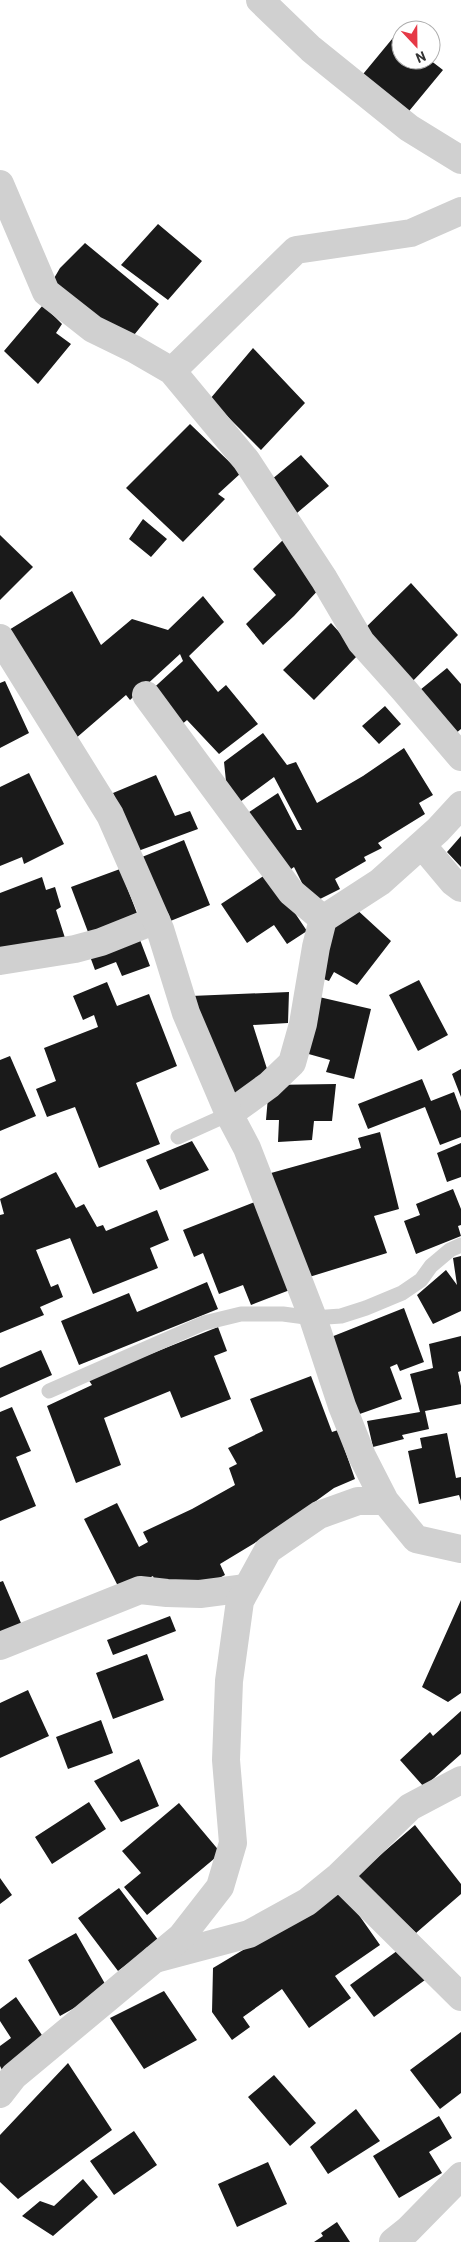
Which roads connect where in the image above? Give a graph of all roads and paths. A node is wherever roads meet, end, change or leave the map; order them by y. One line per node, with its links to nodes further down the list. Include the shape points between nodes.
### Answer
1 (260, 0): 2 (street, via 311,49 408,128)
2 (461, 160)
3 (0, 184): 5 (street, via 46,292 93,329)
4 (461, 211): 5 (street, via 411,232 296,250)
5 (172, 371): 8 (street, via 246,460 360,642)
6 (0, 638): 13 (street, via 110,815)
7 (146, 695): 12 (street, via 291,892)
8 (461, 757)
9 (461, 805): 10 (street)
10 (422, 844): 11 (street); 12 (street, via 380,882)
11 (461, 888)
12 (323, 919): 15 (street, via 303,1024 292,1063 269,1085)
13 (156, 920): 14 (street, via 75,949); 15 (street, via 186,1013)
14 (0, 961)
15 (229, 1114): 16 (lane); 18 (street, via 247,1148)
16 (178, 1137)
17 (461, 1245): 18 (lane, via 450,1250 431,1266 421,1280 402,1293 341,1316)
18 (313, 1318): 19 (lane, via 241,1314 204,1323); 20 (street, via 342,1406)
19 (49, 1391)
20 (385, 1501): 21 (street, via 416,1539); 22 (street, via 358,1501 319,1515 268,1550)
21 (461, 1549)
22 (246, 1588): 23 (street, via 200,1594 140,1590); 26 (street, via 240,1601 229,1681 226,1760 233,1843 220,1887 182,1937)
23 (0, 1646)
24 (461, 1780): 25 (street, via 410,1807)
25 (338, 1876): 26 (street, via 307,1902 249,1934); 27 (street)
26 (155, 1959): 28 (street, via 14,2076)
27 (461, 1997)
28 (0, 2094)
29 (461, 2176): 30 (street)
30 (393, 2242)

